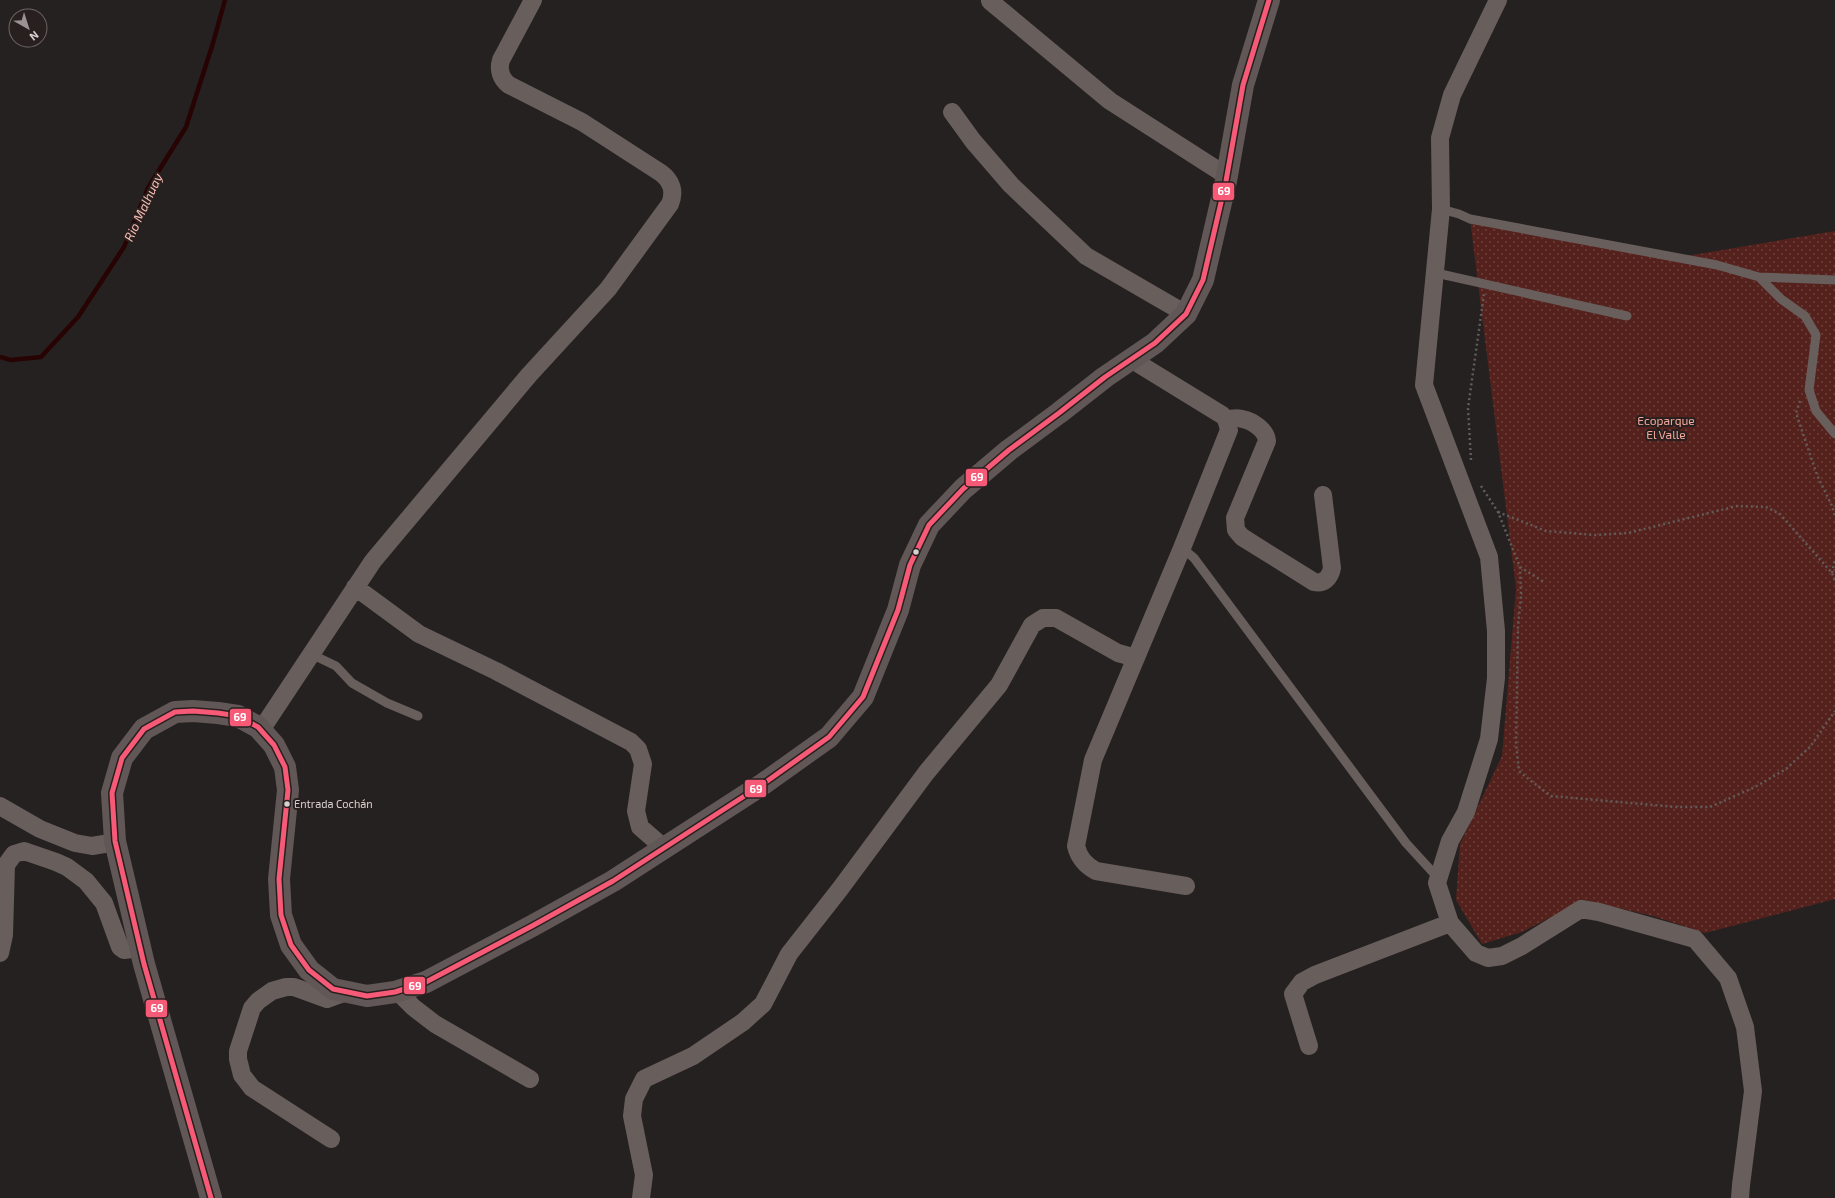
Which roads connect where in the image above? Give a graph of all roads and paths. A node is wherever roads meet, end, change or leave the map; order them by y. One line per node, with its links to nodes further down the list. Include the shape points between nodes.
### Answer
1 (533, 0): 29 (street, via 501,60 502,79 582,122 661,172 672,186 672,198 666,210 608,288 529,375 373,561)
2 (1269, 0): 6 (main road, via 1243,85)
3 (1498, 0): 7 (street, via 1452,95 1446,116 1440,138)
4 (990, 1): 6 (street, via 1110,101)
5 (952, 112): 12 (street, via 972,142 1011,185 1086,256)
6 (1227, 176): 12 (main road, via 1203,280)
7 (1441, 209): 8 (street); 9 (lane, via 1470,219 1717,265)
8 (1436, 273): 11 (lane); 38 (street, via 1424,385 1489,557 1496,631 1496,678 1489,739 1466,812 1450,841)
9 (1759, 277): 10 (lane); 15 (lane, via 1781,299 1805,316 1816,335)
10 (1835, 280)
11 (1485, 284): 13 (lane); 18 (path, via 1468,408)
12 (1186, 314): 14 (main road)
13 (1627, 316)
14 (1136, 357): 16 (street, via 1139,364 1222,415); 37 (main road, via 1105,377 1009,450 963,489 929,525 910,565 898,610 864,697 829,737 763,784)
15 (1809, 390): 17 (lane, via 1816,411); 22 (path, via 1802,393 1796,414 1817,475)
16 (1226, 420): 20 (street, via 1242,418 1260,428 1267,442 1235,518 1236,530 1242,537 1318,583 1329,577 1332,568); 23 (street, via 1229,425 1228,435)
17 (1835, 434)
18 (1471, 461)
19 (1477, 480): 21 (path)
20 (1323, 495)
21 (1498, 512): 25 (path); 26 (path, via 1546,531 1595,535 1628,533 1737,506 1766,507 1780,514)
22 (1835, 516)
23 (1182, 548): 31 (street); 38 (lane, via 1194,558 1406,843)
24 (1835, 559): 26 (path)
25 (1520, 567): 28 (path); 32 (path, via 1516,744 1519,770 1551,796 1676,807 1710,806 1756,787 1786,769 1810,747)
26 (1832, 573): 27 (path)
27 (1835, 581)
28 (1544, 582)
29 (355, 587): 30 (street); 37 (street, via 419,634 631,742 638,749 643,764 636,811 640,827)
30 (311, 654): 33 (lane, via 336,666 352,683); 34 (street)
31 (1136, 658): 39 (street, via 1093,760 1076,846 1084,863 1096,871); 49 (street, via 1118,653 1056,618 1043,618 1032,625 999,685 926,773 789,954 763,1004 743,1022 693,1056 644,1079 634,1099 632,1116 644,1175)
32 (1835, 711)
33 (418, 716)
34 (260, 730): 36 (main road, via 238,716 193,711 175,712 144,729 122,758 112,793); 43 (main road, via 274,745 285,767 288,790 279,879 281,915 291,945 309,970 332,989)
35 (0, 806): 36 (street, via 40,829 75,843 92,846)
36 (116, 842): 41 (main road)
37 (664, 848): 44 (main road, via 613,881 532,926 426,982)
38 (1438, 878): 40 (street, via 1437,883)
39 (1186, 886)
40 (1450, 923): 45 (street, via 1302,982 1293,994); 50 (street, via 1476,953 1488,958 1502,956 1522,946 1581,909 1696,940 1728,978 1745,1027 1753,1091)
41 (140, 948): 42 (street, via 124,950 120,947 104,903 86,881 67,867 24,851 14,854 6,865 4,935); 48 (main road)
42 (0, 953)
43 (346, 992): 44 (main road, via 367,996); 47 (street, via 327,999 294,987 272,991 252,1008 238,1051 242,1075 252,1088)
44 (398, 992): 46 (street, via 435,1024)
45 (1309, 1046)
46 (530, 1079)
47 (331, 1139)
48 (211, 1198)
49 (641, 1198)
50 (1740, 1198)

